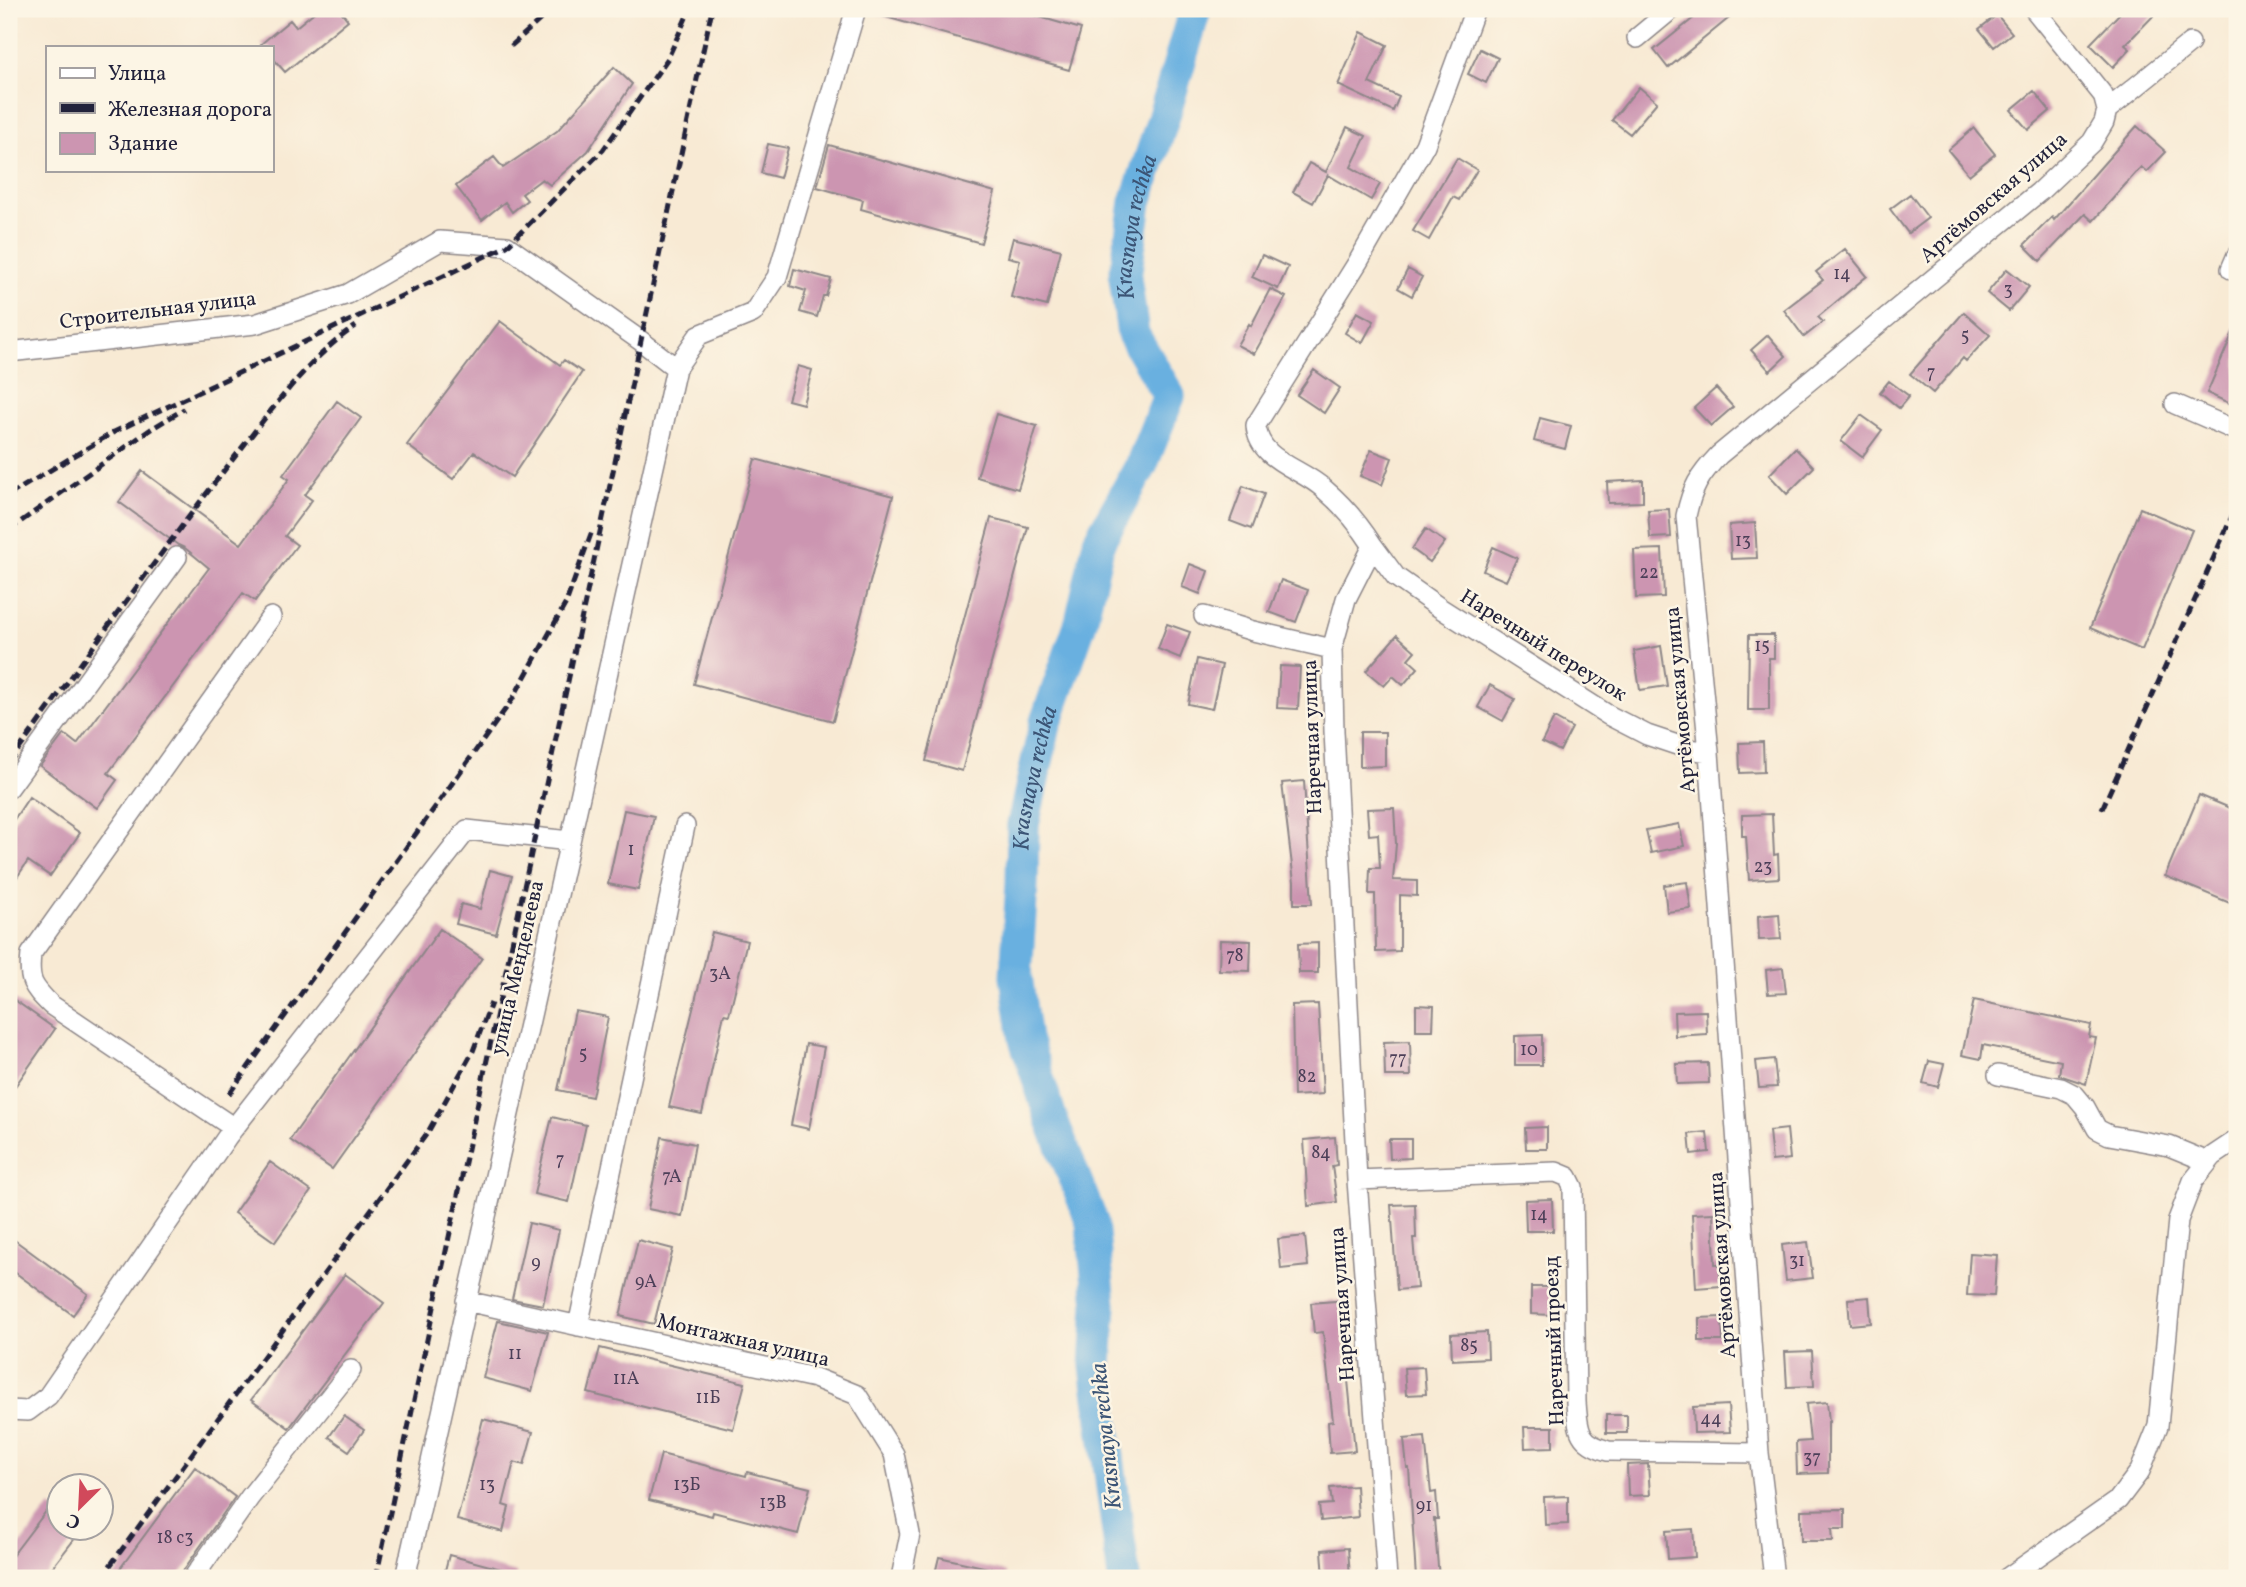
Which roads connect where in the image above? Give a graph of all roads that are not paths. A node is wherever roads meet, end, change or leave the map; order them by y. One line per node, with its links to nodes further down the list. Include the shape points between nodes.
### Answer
1 (856, 9): 9 (street, via 777,277 752,313 699,335)
2 (1475, 9): 12 (street, via 1425,145 1256,425 1257,436 1270,454 1321,485 1353,516)
3 (1672, 9): 5 (street)
4 (2034, 9): 7 (street, via 2103,95)
5 (1637, 38)
6 (2190, 43): 7 (street, Артёмовская улица)
7 (2108, 110): 17 (street, Артёмовская улица, via 2092,142 2039,192 1719,455 1697,480 1686,516)
8 (9, 352): 9 (street, Строительная улица, via 255,324 348,293 440,241 507,246)
9 (676, 368): 20 (street, улица Менделеева)
10 (2175, 404): 11 (street)
11 (2237, 431)
12 (1373, 546): 16 (street, Наречная улица, via 1346,599); 17 (street, Наречный переулок, via 1396,576 1418,592 1608,716 1647,735)
13 (177, 557): 18 (street)
14 (1204, 616): 16 (street)
15 (271, 617): 22 (street, via 31,954 29,971 33,987 51,1005)
16 (1332, 649): 25 (street, Наречная улица)
17 (1709, 752): 30 (street, Артёмовская улица)
18 (9, 788)
19 (685, 826): 27 (street)
20 (570, 841): 22 (street, via 467,830); 26 (street, улица Менделеева)
21 (1998, 1075): 24 (street, via 2075,1095 2097,1129 2109,1135 2169,1146)
22 (234, 1128): 29 (street, via 48,1396 28,1411)
23 (2237, 1140): 24 (street)
24 (2208, 1162): 36 (street, via 2193,1181 2178,1220 2158,1426 2140,1471 2118,1500)
25 (1357, 1180): 30 (street, Наречный проезд, via 1556,1172 1568,1177 1573,1187 1576,1402 1582,1437 1593,1447 1608,1451); 34 (street, Наречная улица)
26 (466, 1301): 27 (street, Монтажная улица); 32 (street, улица Менделеева)
27 (578, 1326): 33 (street, Монтажная улица, via 815,1378 857,1395 894,1454 910,1534)
28 (351, 1370): 31 (street, via 250,1497)
29 (9, 1410)
30 (1759, 1453): 35 (street, Артёмовская улица)
31 (193, 1578)
32 (405, 1578)
33 (901, 1578)
34 (1387, 1578)
35 (1774, 1578)
36 (2007, 1578)

